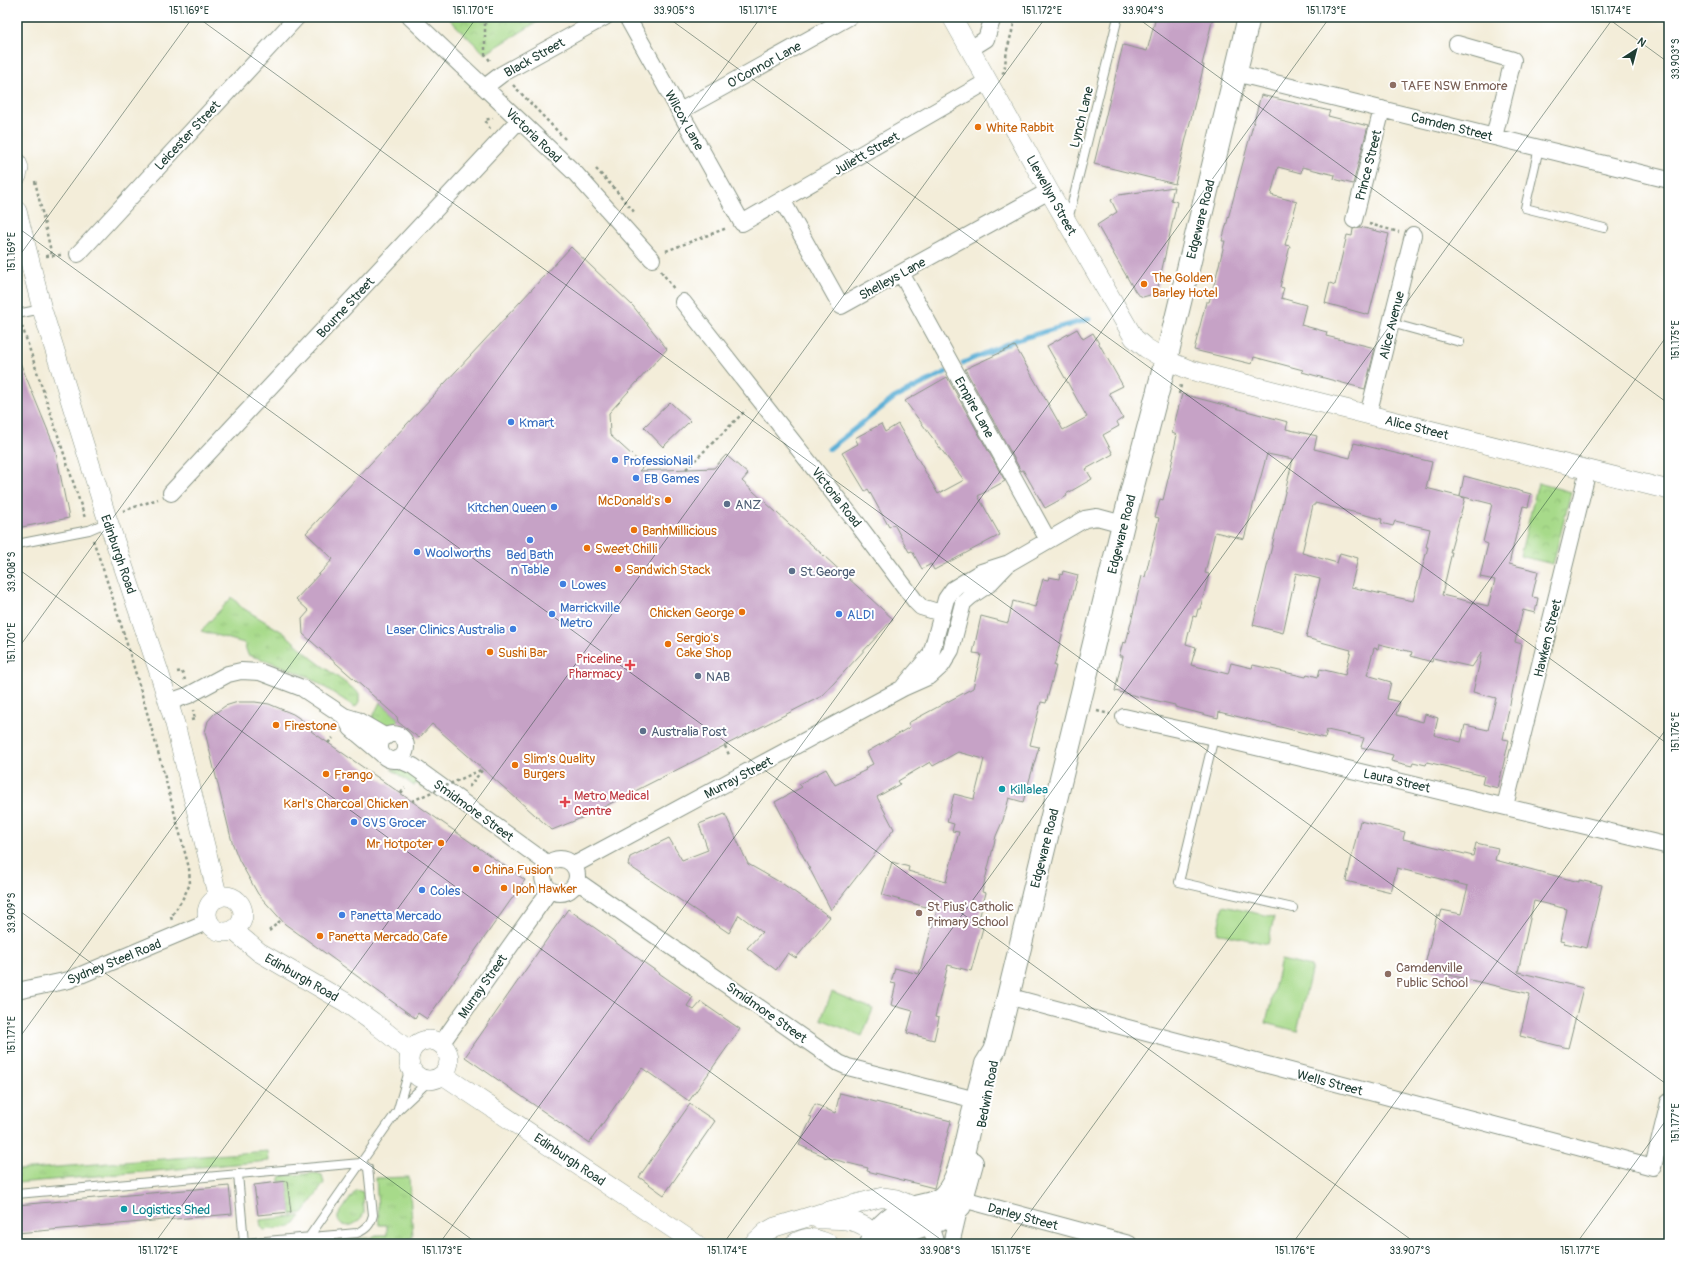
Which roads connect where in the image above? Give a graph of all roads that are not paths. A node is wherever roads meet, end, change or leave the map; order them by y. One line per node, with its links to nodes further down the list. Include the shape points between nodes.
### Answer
1 (297, 17): 31 (street, Leicester Street)
2 (410, 17): 14 (street, Victoria Road)
3 (605, 17): 14 (street, Black Street, via 502,74)
4 (627, 17): 16 (street, Wilcox Lane)
5 (849, 17): 16 (street, O'Connor Lane)
6 (952, 17): 11 (street, Llewellyn Street)
7 (992, 17): 11 (street, via 986,39)
8 (1118, 17): 28 (lane, Lynch Lane)
9 (1249, 17): 12 (main road, Edgeware Road)
10 (1457, 44): 18 (street, via 1513,60)
11 (970, 49): 13 (street, Llewellyn Street)
12 (1235, 73): 15 (street, Camden Street); 39 (main road, Edgeware Road)
13 (988, 81): 23 (street, Llewellyn Street); 24 (street, Juliett Street)
14 (485, 87): 17 (street, Victoria Road)
15 (1382, 109): 18 (street, Camden Street); 26 (street, Prince Street)
16 (680, 111): 27 (street, Wilcox Lane)
17 (519, 120): 32 (street, Victoria Road, via 576,174); 43 (street, Bourne Street)
18 (1494, 137): 19 (street, Camden Street)
19 (1539, 148): 22 (street, Camden Street); 29 (lane, via 1525,208)
20 (17, 163): 21 (street)
21 (26, 177)
22 (1669, 180)
23 (1049, 191): 28 (street, Llewellyn Street); 33 (street, Shelleys Lane)
24 (782, 200): 27 (street, Juliett Street); 33 (street, Shelleys Lane, via 841,306)
25 (17, 212): 35 (street, Edinburgh Road)
26 (1354, 220)
27 (742, 223)
28 (1067, 223): 39 (street, Llewellyn Street, via 1134,338)
29 (1604, 228)
30 (1413, 235): 37 (street, Alice Avenue)
31 (78, 254)
32 (652, 259)
33 (901, 274): 46 (street, Empire Lane)
34 (683, 302): 49 (street, Victoria Road, via 916,602)
35 (42, 309): 36 (lane); 44 (street, Edinburgh Road)
36 (17, 314)
37 (1391, 323): 38 (lane); 40 (street, Alice Avenue)
38 (1460, 342)
39 (1166, 360): 40 (street, Alice Street, via 1190,370); 45 (main road, Edgeware Road)
40 (1368, 415): 41 (street, Alice Street)
41 (1588, 470): 42 (street, Alice Street); 57 (street, Hawken Street)
42 (1669, 490)
43 (171, 493)
44 (107, 519): 47 (lane, via 89,530); 51 (street, Edinburgh Road)
45 (1123, 524): 46 (street, via 1090,517); 68 (main road, Edgeware Road)
46 (1048, 540): 48 (street)
47 (17, 544)
48 (1009, 563): 49 (street, via 981,572 953,589); 50 (street, Murray Street, via 989,584 964,603 951,650 942,665 930,676)
49 (941, 613): 50 (street, Murray Street, via 931,654)
50 (902, 688): 60 (street, Murray Street)
51 (169, 702): 52 (street, Smidmore Street, via 189,695 228,674 241,671 260,672 302,688); 63 (street, Edinburgh Road)
52 (344, 716): 54 (street, Smidmore Street); 56 (street, Smidmore Street, via 351,728)
53 (1124, 717): 55 (street, Laura Street)
54 (386, 736): 56 (street, via 380,746); 56 (street, Smidmore Street, via 398,736 405,746 403,754)
55 (1214, 737): 57 (street, Laura Street); 64 (lane, via 1179,882)
56 (389, 757): 59 (street, Smidmore Street, via 413,766)
57 (1505, 806): 58 (street, Laura Street)
58 (1669, 846)
59 (548, 864): 60 (street, via 558,859); 62 (street, via 544,880)
60 (574, 865): 61 (street)
61 (577, 881): 62 (street, via 571,890 566,892); 73 (street, Smidmore Street, via 839,1063)
62 (550, 890): 69 (street, Murray Street)
63 (218, 898): 65 (street, via 208,910); 66 (street, via 230,897 240,904 241,922)
64 (1293, 908)
65 (209, 922): 66 (street, via 216,930); 67 (street, Sydney Steel Road, via 69,980)
66 (233, 930): 71 (street, Edinburgh Road, via 259,952 345,1002 373,1022)
67 (17, 991)
68 (1007, 996): 70 (main road, Edgeware Road); 74 (street, Wells Street, via 1653,1167)
69 (441, 1044): 71 (street, via 428,1040 415,1046); 72 (street, via 445,1048 449,1064)
70 (994, 1051): 73 (main road, Bedwin Road, via 986,1064); 79 (main road, Bedwin Road, via 995,1066)
71 (411, 1060): 72 (street, via 418,1077); 75 (lane)
72 (437, 1078): 75 (lane); 87 (street, Edinburgh Road)
73 (976, 1100): 80 (main road, Bedwin Road, via 956,1176 945,1195 938,1201)
74 (1669, 1102)
75 (398, 1110): 76 (lane)
76 (361, 1163): 77 (lane); 83 (lane); 83 (lane, via 368,1168 372,1215 368,1226 364,1231 357,1233)
77 (238, 1174): 78 (lane); 85 (lane)
78 (17, 1194)
79 (962, 1202): 82 (main road, via 942,1219); 92 (street); 93 (street, Darley Street)
80 (915, 1207): 81 (street, via 896,1198 883,1197); 84 (main road, Bedwin Road, via 884,1223)
81 (799, 1220): 84 (street, via 832,1219 863,1224); 88 (street, via 766,1232)
82 (929, 1223): 84 (main road); 91 (street)
83 (309, 1237): 85 (lane)
84 (879, 1242)
85 (244, 1243): 86 (lane)
86 (232, 1244)
87 (696, 1244)
88 (753, 1244)
89 (794, 1244): 90 (street, via 810,1237)
90 (829, 1244)
91 (936, 1244)
92 (951, 1244)
93 (1129, 1244)

